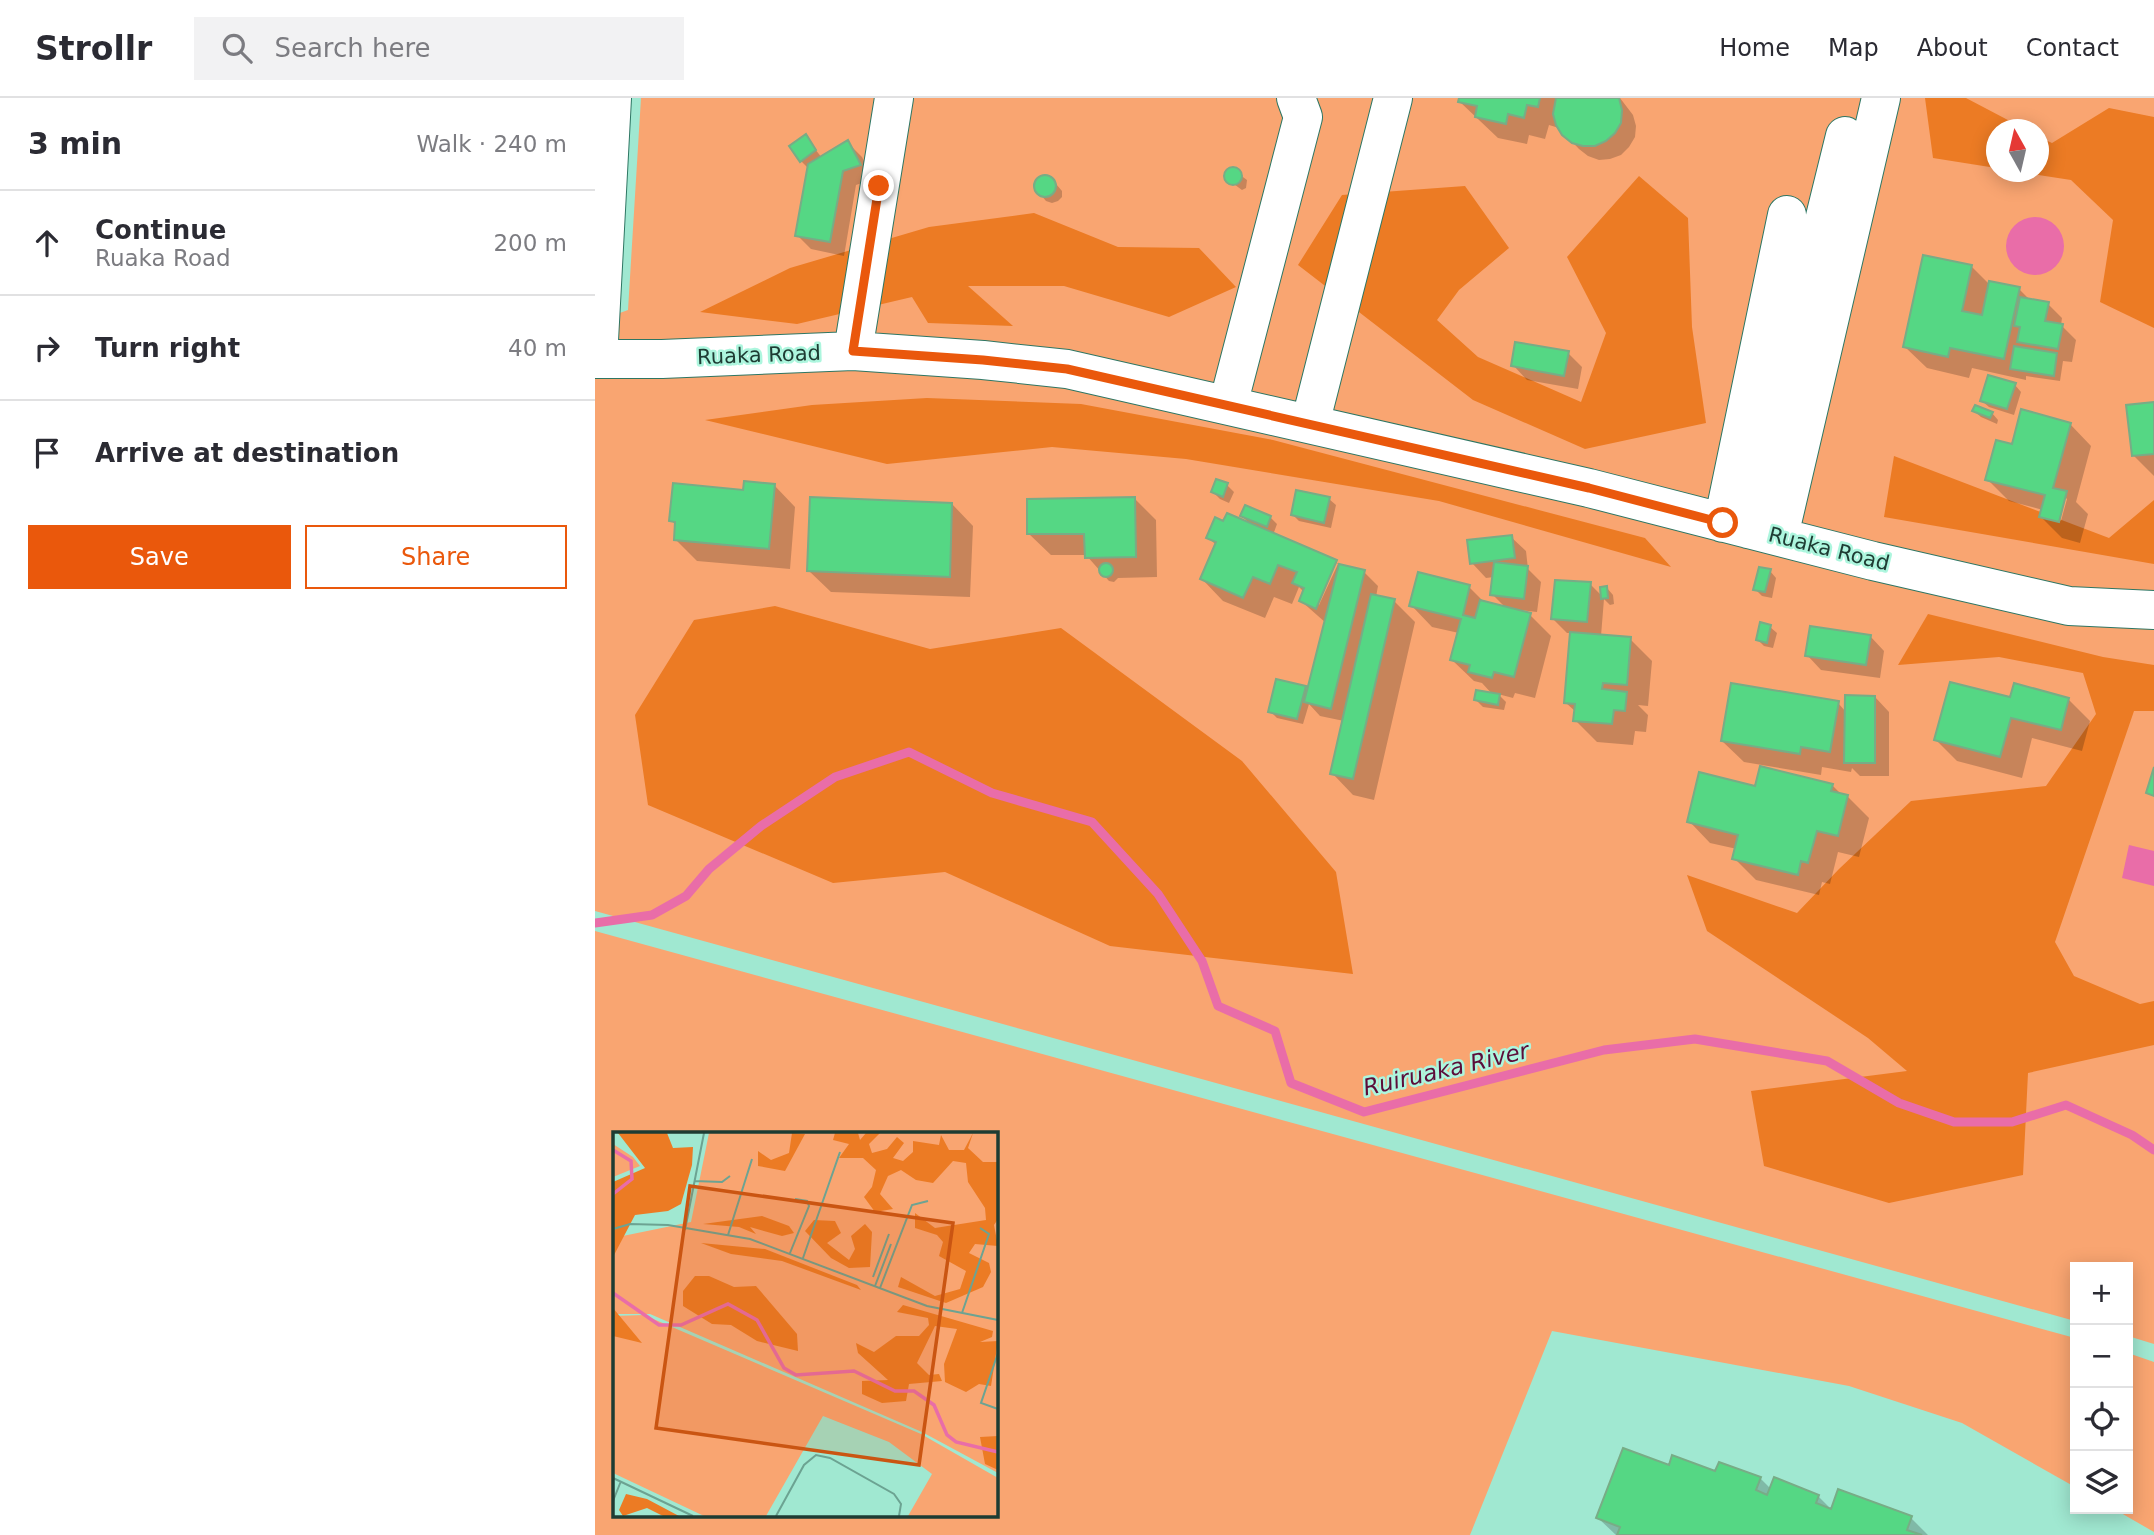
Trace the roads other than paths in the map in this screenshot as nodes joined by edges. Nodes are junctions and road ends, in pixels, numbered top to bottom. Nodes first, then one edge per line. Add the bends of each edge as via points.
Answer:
1 (612, 98) edge
2 (894, 98) edge
3 (1296, 98) edge
4 (1393, 98) edge
5 (1854, 98) edge
6 (1881, 98) edge
7 (1787, 215) dead end
8 (853, 351) junction
9 (596, 359) edge
10 (1229, 405) junction
11 (1310, 424) junction
12 (1750, 529) junction
13 (2154, 610) edge

1 - 9 street
2 - 8 street
3 - 10 street via 1303,117
4 - 11 street
5 - 12 street
6 - 12 street
7 - 12 street
8 - 9 street, Ruaka Road
8 - 10 street, Ruaka Road via 1067,369
10 - 11 street, Ruaka Road
11 - 12 street, Ruaka Road
12 - 13 street, Ruaka Road via 2069,606

